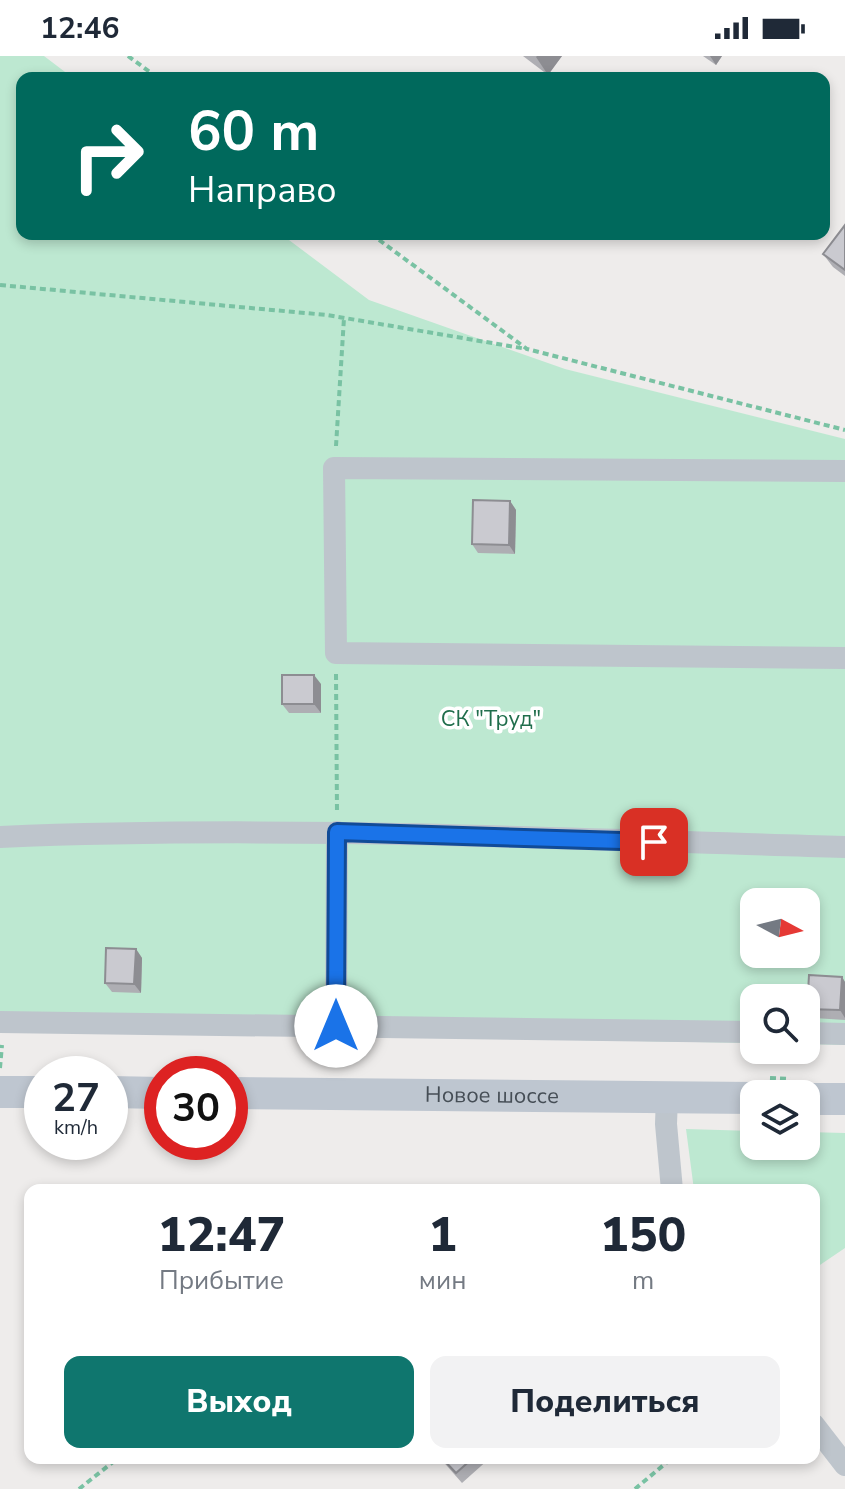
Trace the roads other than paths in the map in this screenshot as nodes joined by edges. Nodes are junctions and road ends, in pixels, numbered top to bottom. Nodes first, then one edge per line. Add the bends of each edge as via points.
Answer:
1 (845, 471) edge
2 (845, 658) edge
3 (337, 832) junction
4 (0, 837) edge
5 (845, 847) edge
6 (0, 1022) edge
7 (336, 1026) junction
8 (740, 1032) edge
9 (820, 1033) edge
10 (845, 1034) edge
11 (0, 1092) edge
12 (24, 1092) edge
13 (248, 1093) edge
14 (667, 1096) junction
15 (740, 1098) edge
16 (820, 1099) edge
17 (845, 1099) edge
18 (671, 1184) edge
19 (820, 1433) edge
20 (845, 1465) edge

1 - 2 street via 334,468 336,653
3 - 4 street
3 - 5 street
3 - 7 street
6 - 7 street
7 - 8 street
9 - 10 street
11 - 12 main road
13 - 14 main road, Новое шоссе
14 - 15 main road, Новое шоссе
14 - 18 street
16 - 17 main road
19 - 20 street

